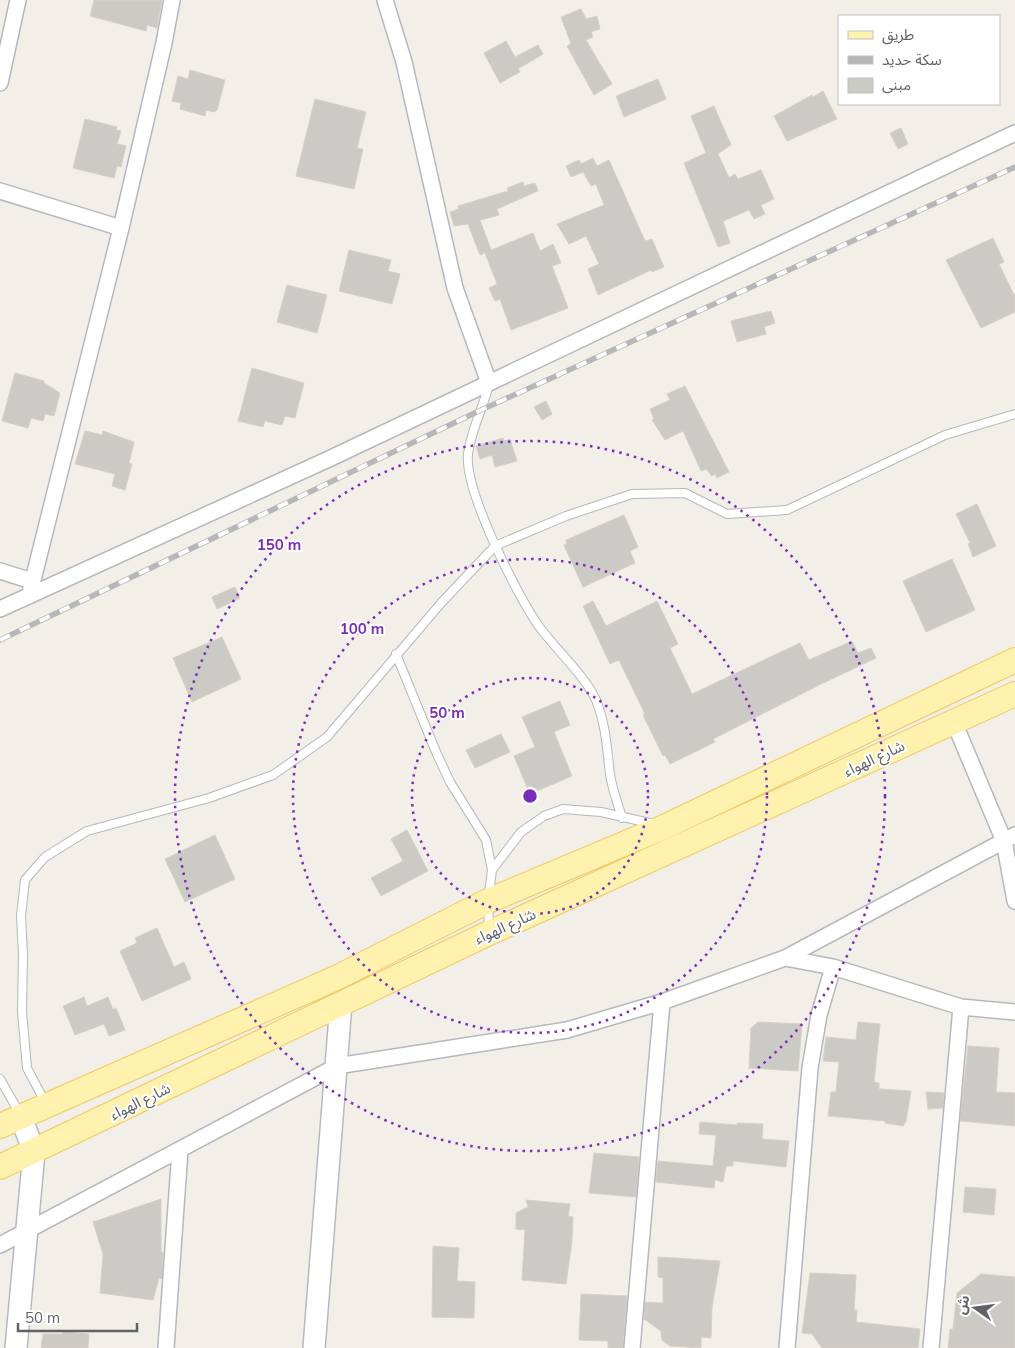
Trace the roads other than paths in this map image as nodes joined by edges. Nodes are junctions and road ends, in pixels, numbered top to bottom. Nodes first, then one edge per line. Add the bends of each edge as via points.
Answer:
1 (18, 0) edge
2 (172, 0) edge
3 (385, 0) edge
4 (0, 83) edge
5 (1015, 133) edge
6 (0, 191) edge
7 (121, 228) junction
8 (489, 383) junction
9 (1015, 414) edge
10 (495, 546) junction
11 (0, 571) edge
12 (31, 588) junction
13 (0, 609) edge
14 (396, 654) junction
15 (1015, 660) edge
16 (1015, 694) edge
17 (954, 722) junction
18 (622, 818) junction
19 (674, 836) junction
20 (1009, 838) edge
21 (492, 870) junction
22 (488, 901) junction
23 (1015, 901) edge
24 (490, 933) junction
25 (785, 958) junction
26 (833, 967) junction
27 (341, 1002) junction
28 (662, 1002) junction
29 (961, 1007) junction
30 (1015, 1012) edge
31 (337, 1066) junction
32 (0, 1079) edge
33 (46, 1104) junction
34 (21, 1116) junction
35 (0, 1126) edge
36 (180, 1150) junction
37 (34, 1152) junction
38 (0, 1167) edge
39 (27, 1231) junction
40 (0, 1245) edge
41 (16, 1348) edge
42 (166, 1348) edge
43 (314, 1348) edge
44 (632, 1348) edge
45 (787, 1348) edge
46 (931, 1348) edge

1 - 4 street
2 - 7 street
3 - 8 street via 404,62 455,288
5 - 8 street
6 - 7 street
7 - 12 street
8 - 10 lane via 468,454 468,468
8 - 12 street
9 - 10 lane via 945,435 787,510 728,514 686,493 632,494 566,516
10 - 14 lane
10 - 18 lane via 538,624 595,699 607,736 610,776
11 - 12 street
12 - 13 street
14 - 21 lane via 450,782 486,840
14 - 33 lane via 327,737 273,775 209,798 87,831 45,857 25,880 21,916 22,1012 27,1068
15 - 19 main road, شارع الهواء
16 - 17 main road, شارع الهواء
17 - 19 main road, شارع الهواء
17 - 20 street
18 - 19 lane
18 - 21 lane via 601,812 563,809 544,816 521,832
19 - 22 main road, شارع الهواء
19 - 24 main road, شارع الهواء
20 - 23 street
20 - 25 street
21 - 22 lane
22 - 24 lane
22 - 33 main road, شارع الهواء via 336,978
24 - 27 main road, شارع الهواء
25 - 26 street
25 - 28 street
26 - 29 street
26 - 45 street via 819,1015 810,1068
27 - 31 street
27 - 37 main road, شارع الهواء
28 - 31 street via 567,1030
28 - 44 street
29 - 30 street
29 - 46 street
31 - 36 street
31 - 43 street
32 - 34 lane
33 - 34 main road, شارع الهواء
34 - 35 main road, شارع الهواء
34 - 37 street
36 - 39 street
36 - 42 street
37 - 38 main road, شارع الهواء
37 - 39 street
39 - 40 street
39 - 41 street

